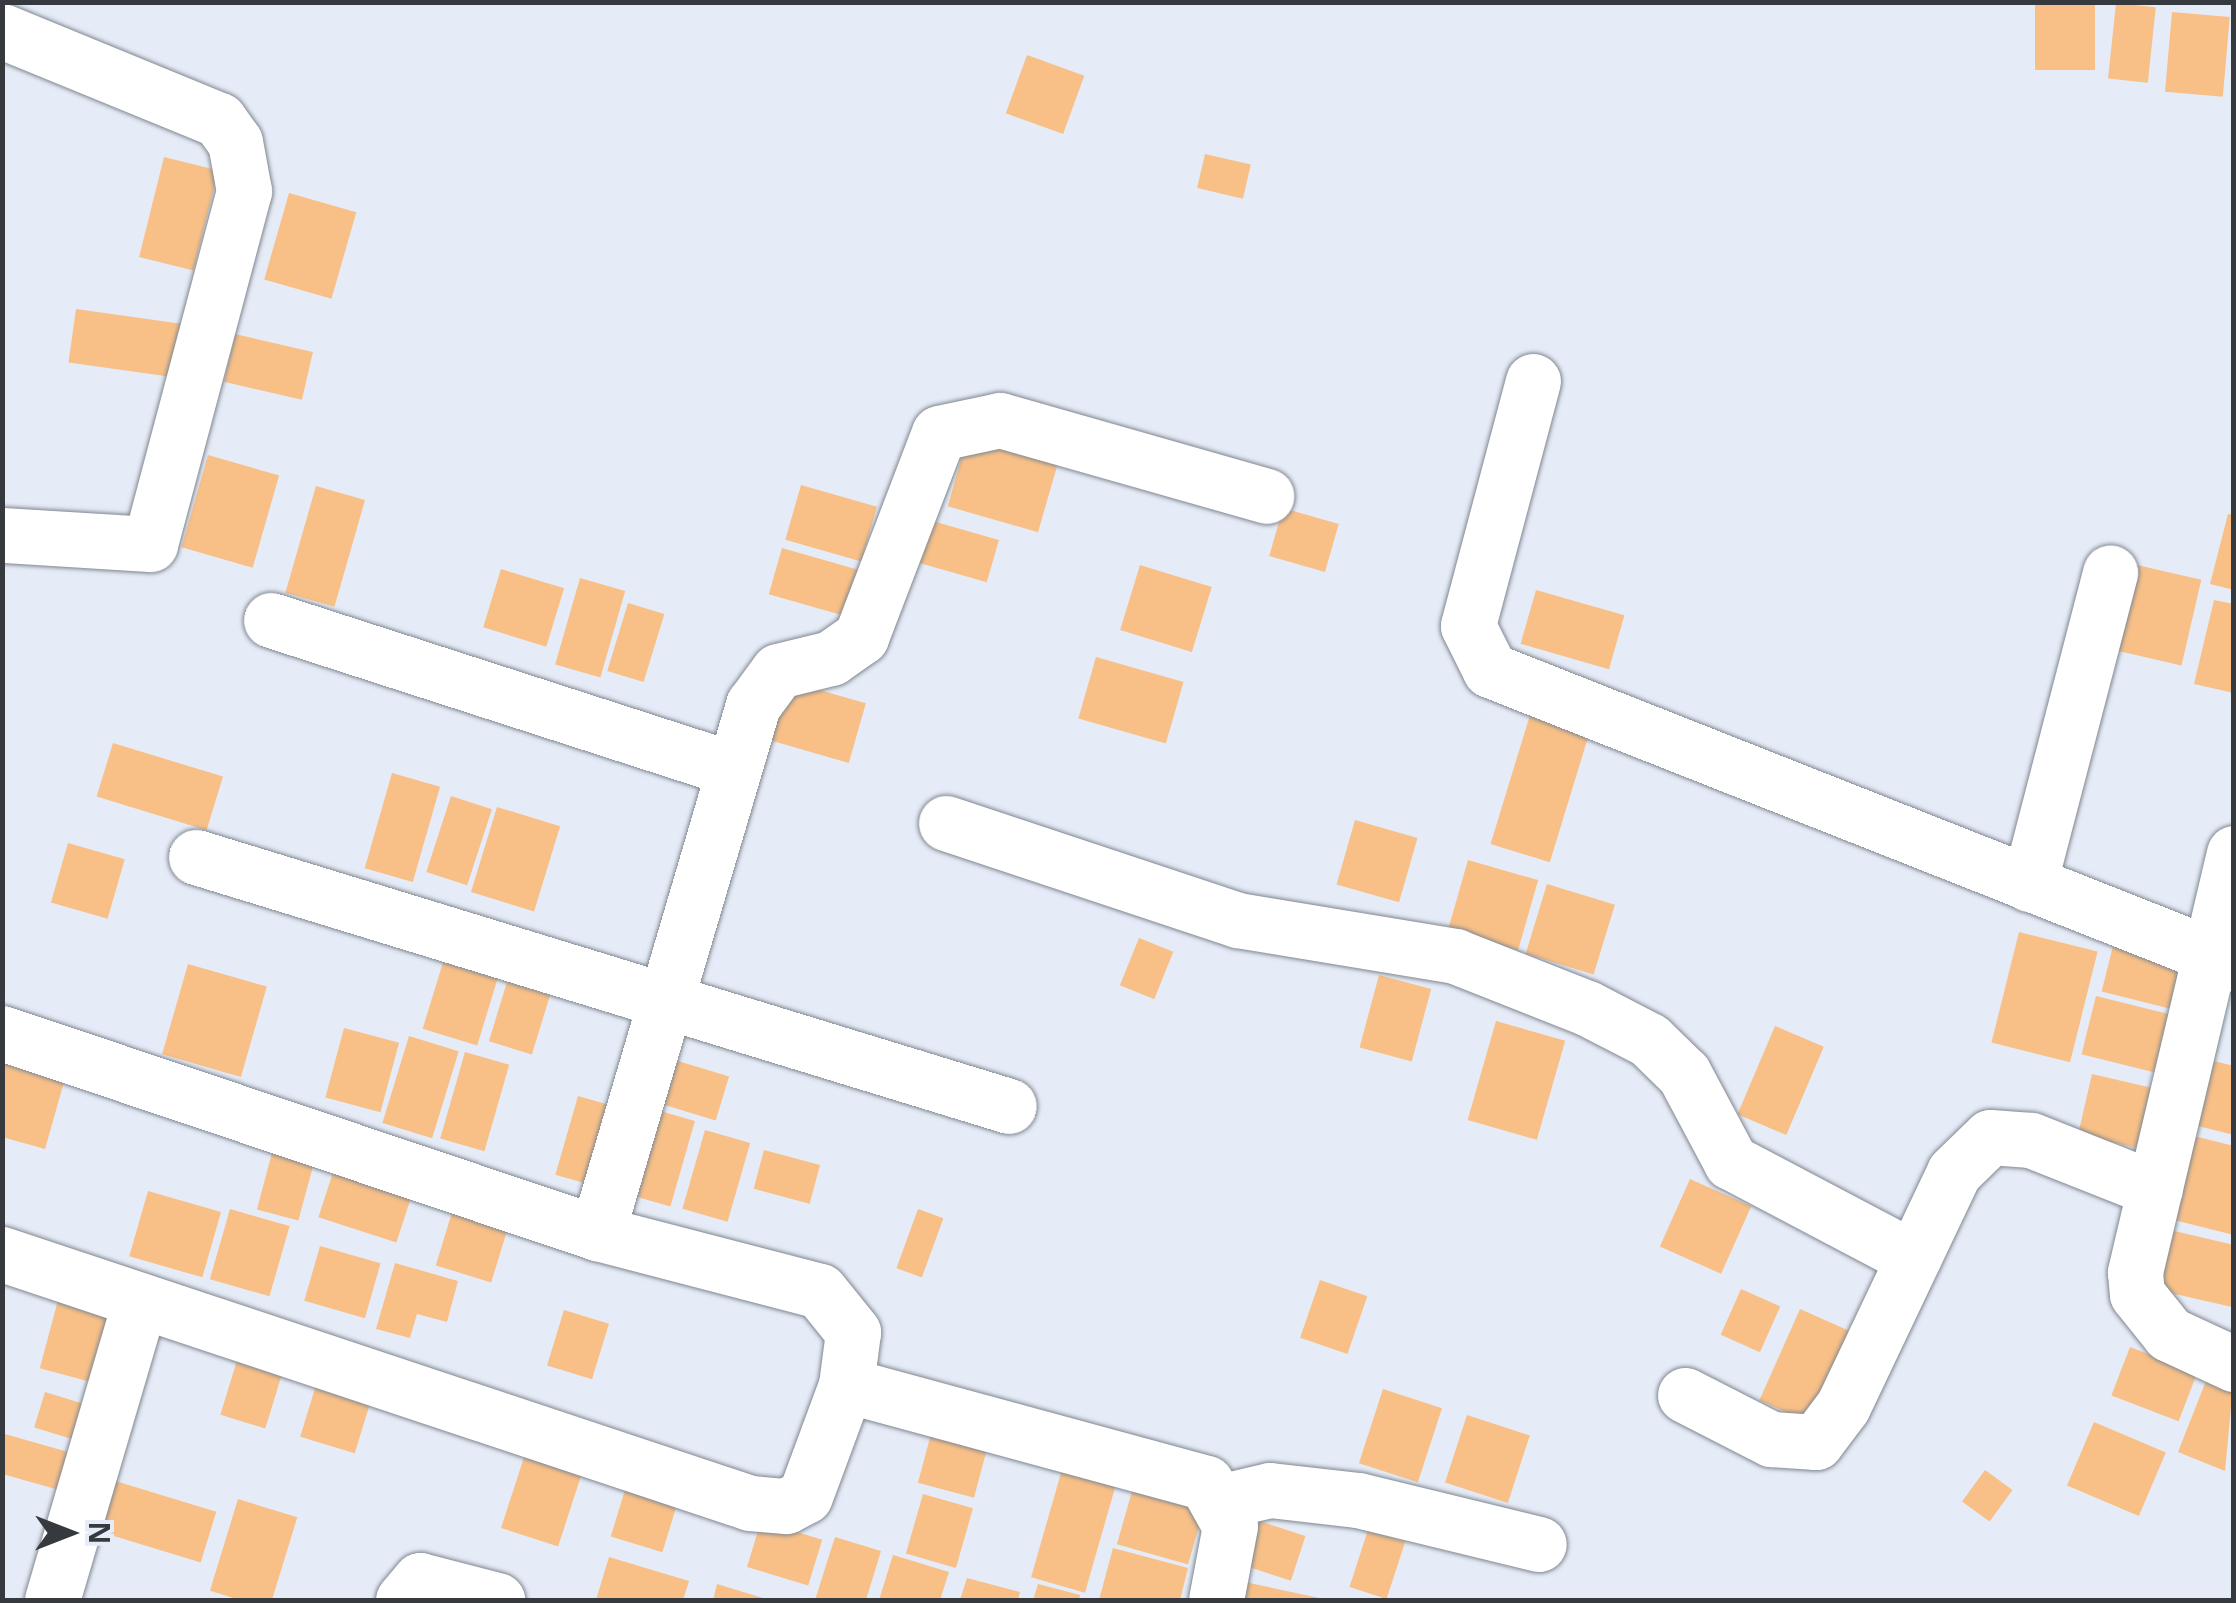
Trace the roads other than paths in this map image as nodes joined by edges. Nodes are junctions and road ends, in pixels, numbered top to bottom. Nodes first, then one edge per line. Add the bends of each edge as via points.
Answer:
1 (2, 31) edge
2 (1533, 381) dead end
3 (1266, 496) dead end
4 (2, 535) edge
5 (2110, 572) dead end
6 (271, 620) dead end
7 (731, 770) junction
8 (946, 824) dead end
9 (2234, 853) edge
10 (196, 857) dead end
11 (2030, 884) junction
12 (2222, 960) edge
13 (664, 1005) junction
14 (2, 1033) edge
15 (1009, 1106) dead end
16 (2155, 1189) junction
17 (597, 1233) junction
18 (2, 1254) edge
19 (1913, 1258) junction
20 (140, 1301) junction
21 (2234, 1364) edge
22 (846, 1384) junction
23 (1685, 1395) dead end
24 (1223, 1501) junction
25 (1539, 1544) dead end
26 (52, 1600) edge
27 (404, 1600) edge
28 (496, 1600) edge
29 (1216, 1600) edge

1 - 4 street via 219,120 235,142 244,190 150,544
2 - 11 street via 1468,626 1490,670
3 - 7 street via 1000,420 939,433 861,638 766,682
5 - 11 street
6 - 7 street
7 - 13 street
8 - 19 street via 1238,920 1455,956 1587,1008 1649,1040 1684,1074 1710,1138 1732,1162
9 - 12 street
10 - 13 street
11 - 12 street
12 - 16 street
13 - 15 street
13 - 17 street
14 - 17 street
16 - 19 street via 2031,1140 1990,1137 1954,1172
16 - 21 street via 2136,1294 2186,1348
17 - 22 street via 820,1291 853,1332
18 - 20 street
19 - 23 street via 1844,1406 1816,1442 1771,1439
20 - 22 street via 750,1503 786,1506 805,1496
20 - 26 street
22 - 24 street via 1206,1482
24 - 25 street via 1270,1490 1358,1500
24 - 29 street via 1230,1526
27 - 28 street via 420,1580

